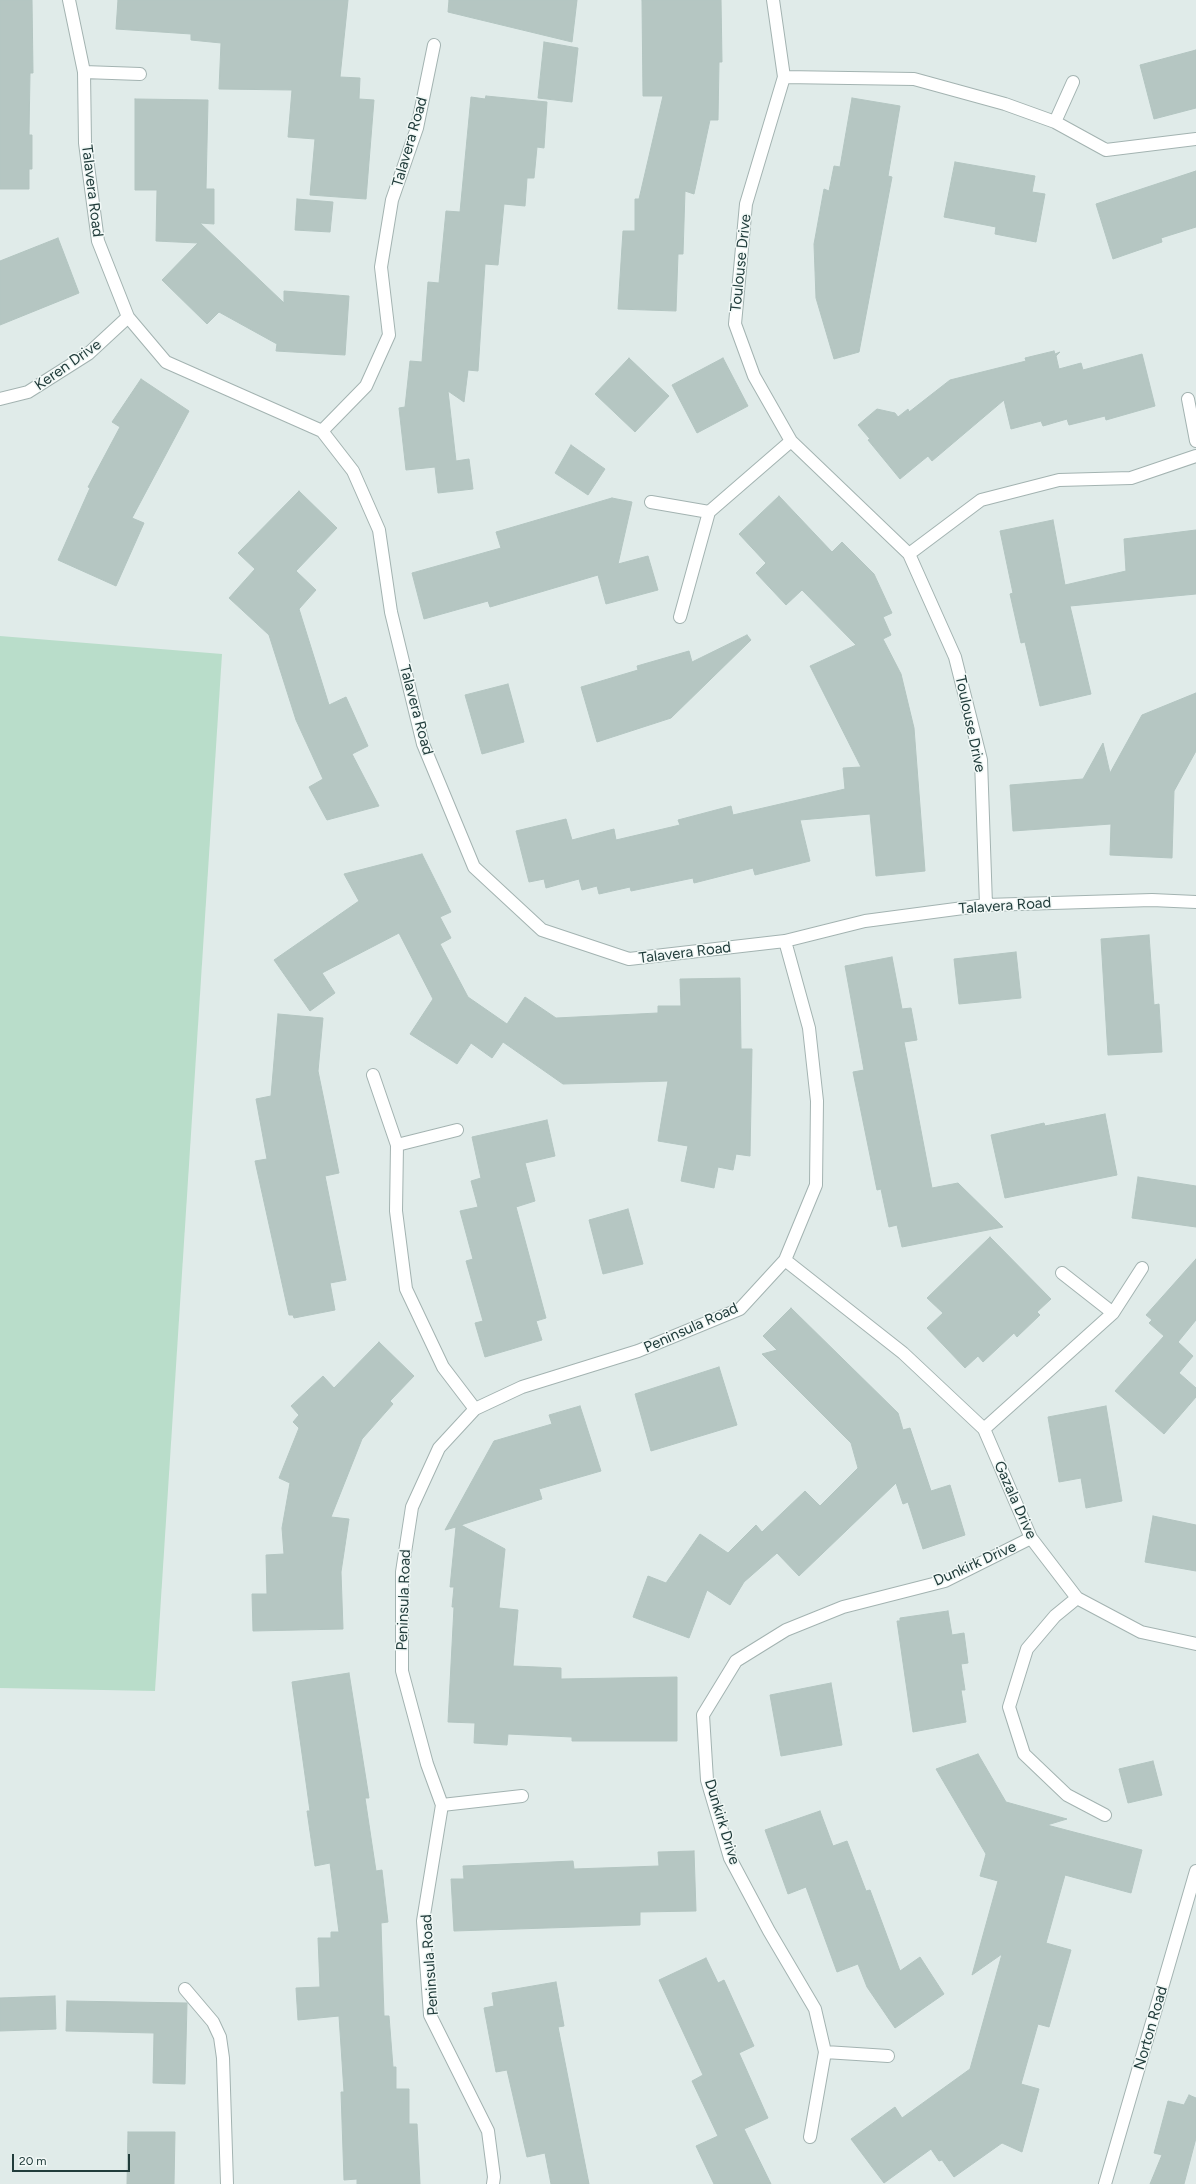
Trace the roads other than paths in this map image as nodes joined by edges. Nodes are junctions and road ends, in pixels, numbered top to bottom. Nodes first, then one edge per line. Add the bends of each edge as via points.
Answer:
1 (69, 0) edge
2 (773, 0) edge
3 (434, 45) dead end
4 (84, 72) junction
5 (140, 74) dead end
6 (784, 77) junction
7 (1073, 82) dead end
8 (1054, 122) junction
9 (1196, 139) edge
10 (128, 317) junction
11 (0, 399) edge
12 (1188, 399) dead end
13 (322, 431) junction
14 (792, 441) junction
15 (1196, 441) edge
16 (1196, 456) edge
17 (651, 502) dead end
18 (709, 512) junction
19 (909, 554) junction
20 (680, 617) dead end
21 (1196, 902) edge
22 (986, 905) junction
23 (785, 941) junction
24 (373, 1075) dead end
25 (457, 1130) dead end
26 (396, 1145) junction
27 (785, 1260) junction
28 (1142, 1268) dead end
29 (1062, 1273) dead end
30 (1112, 1313) junction
31 (475, 1409) junction
32 (984, 1429) junction
33 (1031, 1538) junction
34 (1078, 1598) junction
35 (1196, 1644) edge
36 (522, 1796) dead end
37 (442, 1805) junction
38 (1105, 1815) dead end
39 (1196, 1872) edge
40 (185, 1989) dead end
41 (825, 2052) junction
42 (888, 2056) dead end
43 (810, 2138) dead end
44 (227, 2184) edge
45 (493, 2184) edge
46 (1105, 2184) edge

1 - 4 street, Talavera Road
2 - 6 street, Toulouse Drive
3 - 13 street, Talavera Road via 417,128 392,200 381,267 389,335 366,386
4 - 5 street
4 - 10 street, Talavera Road via 85,143 98,241
6 - 8 street via 914,79 1005,104
6 - 14 street, Toulouse Drive via 746,204 735,324 754,376
7 - 8 street
8 - 9 street via 1106,150
10 - 11 street, Keren Drive via 88,354 62,371 28,392
10 - 13 street, Talavera Road via 166,362
12 - 15 street
13 - 23 street, Talavera Road via 353,471 379,530 391,612 423,744 474,866 542,930 629,959
14 - 18 street
14 - 19 street, Toulouse Drive
16 - 19 street via 1131,478 1059,480 981,500
17 - 18 street
18 - 20 street
19 - 22 street, Toulouse Drive via 956,657 981,760
21 - 22 street, Talavera Road via 1152,900
22 - 23 street, Talavera Road via 865,921
23 - 27 street, Peninsula Road via 809,1028 817,1102 816,1185
24 - 26 street
25 - 26 street
26 - 31 street via 396,1211 406,1289 443,1367
27 - 31 street, Peninsula Road via 740,1309 638,1351 522,1387
27 - 32 street, Gazala Drive via 903,1353
28 - 30 street
29 - 30 street
30 - 32 street
31 - 37 street, Peninsula Road via 439,1448 412,1507 402,1572 402,1671
32 - 33 street, Gazala Drive
33 - 34 street, Gazala Drive
33 - 41 street, Dunkirk Drive via 945,1581 843,1607 786,1630 736,1661 703,1715 708,1780 730,1858 815,2009
34 - 35 street, Gazala Drive via 1141,1632
34 - 38 street via 1055,1616 1027,1650 1010,1707 1024,1754 1067,1795
36 - 37 street
37 - 45 street, Peninsula Road via 423,1921 430,2015 488,2131
39 - 46 street, Norton Road
40 - 44 street via 213,2022 220,2037
41 - 42 street
41 - 43 street, Dunkirk Drive

